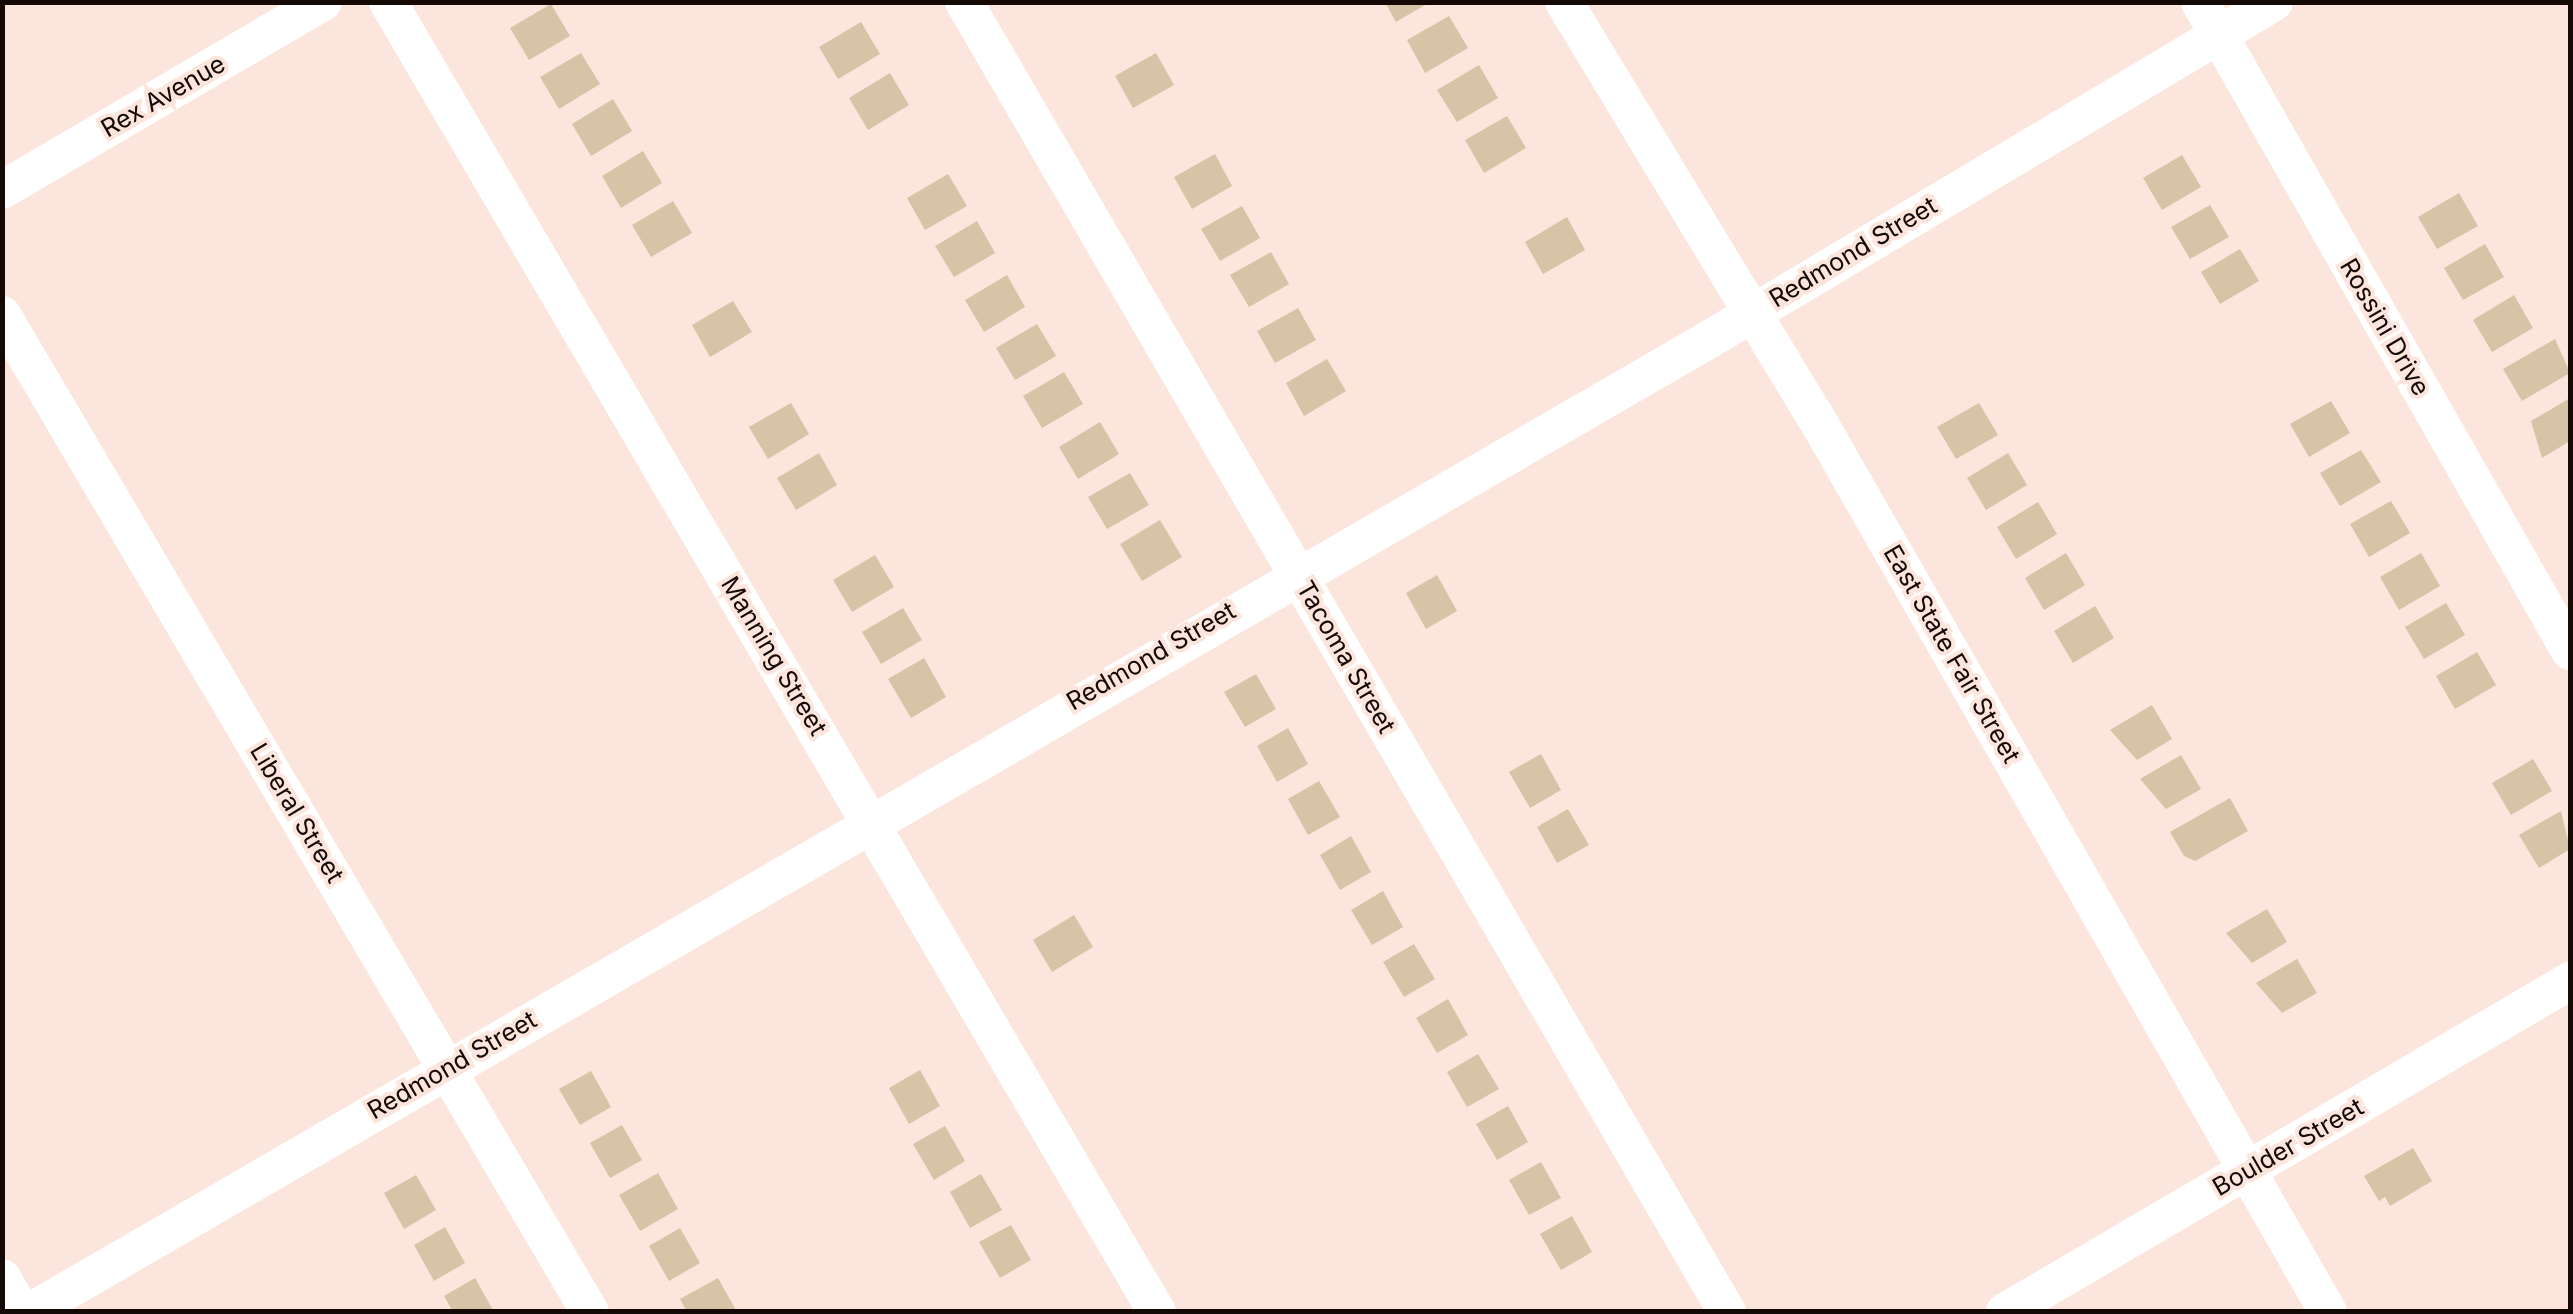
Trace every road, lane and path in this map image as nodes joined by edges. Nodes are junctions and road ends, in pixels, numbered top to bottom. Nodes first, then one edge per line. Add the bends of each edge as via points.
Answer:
1 (323, 2) edge
2 (388, 2) edge
3 (964, 2) edge
4 (1564, 2) edge
5 (2200, 2) edge
6 (2274, 2) edge
7 (2219, 36) junction
8 (2, 190) edge
9 (2, 314) edge
10 (1750, 314) junction
11 (1296, 572) junction
12 (2570, 651) edge
13 (871, 820) junction
14 (2570, 982) edge
15 (448, 1067) junction
16 (2248, 1170) junction
17 (2, 1278) edge
18 (26, 1312) edge
19 (590, 1312) edge
20 (1157, 1312) edge
21 (1727, 1312) edge
22 (2005, 1312) edge
23 (2328, 1312) edge

1 - 8 street, Rex Avenue
2 - 13 street, Manning Street
3 - 11 street, Tacoma Street
4 - 10 street, East State Fair Street
5 - 7 street, Rossini Drive
6 - 7 street, Redmond Street
7 - 10 street, Redmond Street
7 - 12 street, Rossini Drive
9 - 15 street, Liberal Street
10 - 11 street, Redmond Street
10 - 16 street, East State Fair Street
11 - 13 street, Redmond Street
11 - 21 street, Tacoma Street
13 - 15 street, Redmond Street
13 - 20 street, Manning Street
14 - 16 street, Boulder Street
15 - 18 street, Redmond Street
15 - 19 street, Liberal Street
16 - 22 street, Boulder Street
16 - 23 street, East State Fair Street
17 - 18 street

